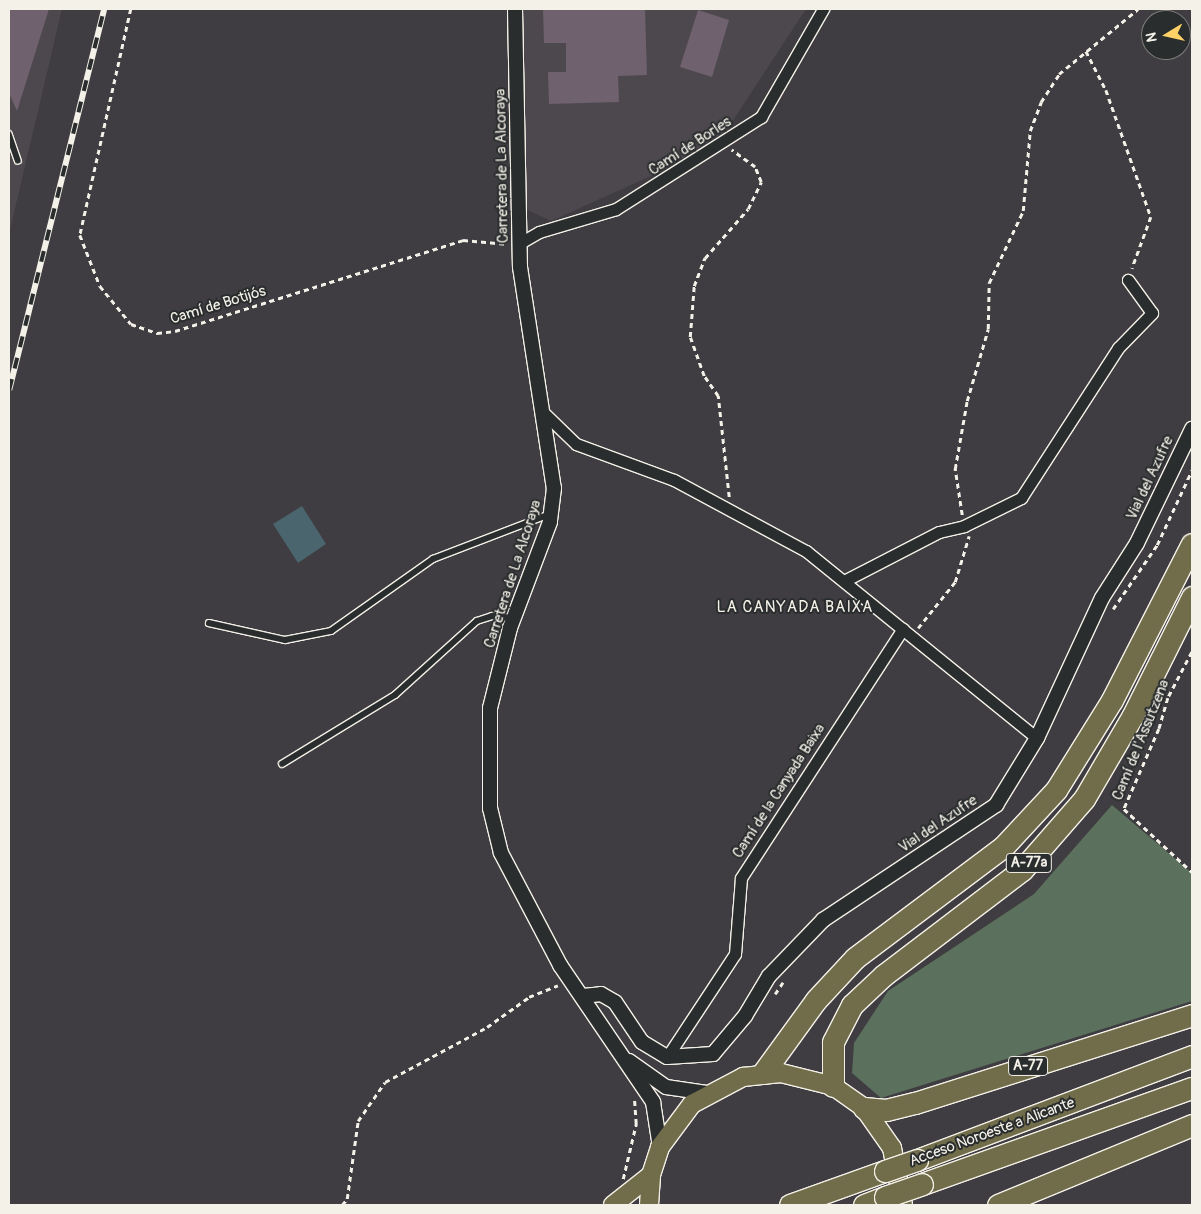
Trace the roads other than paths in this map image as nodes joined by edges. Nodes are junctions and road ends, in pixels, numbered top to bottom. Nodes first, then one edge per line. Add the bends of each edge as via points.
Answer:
1 (515, 9) edge
2 (822, 9) edge
3 (9, 134) edge
4 (18, 160) dead end
5 (514, 244) junction
6 (1128, 280) road end
7 (545, 414) junction
8 (1192, 429) edge
9 (552, 513) junction
10 (1192, 544) edge
11 (844, 581) junction
12 (1192, 597) edge
13 (513, 618) junction
14 (209, 623) dead end
15 (907, 633) junction
16 (1037, 738) junction
17 (282, 764) dead end
18 (582, 996) junction
19 (1192, 1014) edge
20 (620, 1055) junction
21 (1192, 1056) edge
22 (667, 1057) junction
23 (763, 1074) junction
24 (833, 1086) junction
25 (1192, 1088) edge
26 (706, 1093) junction
27 (864, 1108) junction
28 (1192, 1125) edge
29 (660, 1147) junction
30 (651, 1176) junction
31 (894, 1201) edge
32 (613, 1205) edge
33 (649, 1205) edge
34 (790, 1205) edge
35 (864, 1205) edge
36 (998, 1205) edge

1 - 5 street, Carretera de La Alcoraya
2 - 5 street, Camí de Borles via 761,117 616,209 539,232
3 - 4 lane
5 - 7 street, Carretera de La Alcoraya
6 - 11 street via 1152,313 1118,348 1021,498 964,526 939,532
7 - 9 street, Carretera de La Alcoraya via 553,462
7 - 11 street via 576,444 674,480 729,508 806,551
8 - 16 street, Vial del Azufre via 1137,543 1102,598
9 - 13 street, Carretera de La Alcoraya
9 - 14 lane via 433,559 330,631 285,640
10 - 23 highway, A-77a via 1112,700 1056,790 1003,848 855,958 816,1000
11 - 15 street
12 - 24 highway, A-77a via 1133,715 1084,799 1022,870 884,975 852,1005 833,1042
13 - 17 lane via 492,616 477,621 395,695
13 - 18 street, Carretera de La Alcoraya via 490,708 490,808 501,853
15 - 16 street
15 - 22 street, Camí de la Canyada Baixa via 741,878 736,954
16 - 22 street, Vial del Azufre via 996,805 823,920 769,976 722,1046 713,1054
18 - 20 street, Carretera de La Alcoraya
18 - 22 street via 601,994 615,1002 642,1042
19 - 27 highway, A-77 via 914,1103 886,1110
20 - 26 street via 666,1087
20 - 29 street, Carretera de La Alcoraya via 653,1102
21 - 34 highway, Acceso Noroeste a Alicante, bridge
23 - 24 main road via 799,1075
23 - 26 main road
24 - 27 main road
25 - 31 highway, Acceso Noroeste a Alicante, bridge via 922,1184
26 - 29 main road via 680,1117
27 - 31 main road via 892,1148 902,1179
28 - 36 highway
29 - 30 main road
30 - 32 main road
30 - 33 main road
31 - 35 highway, Acceso Noroeste a Alicante

